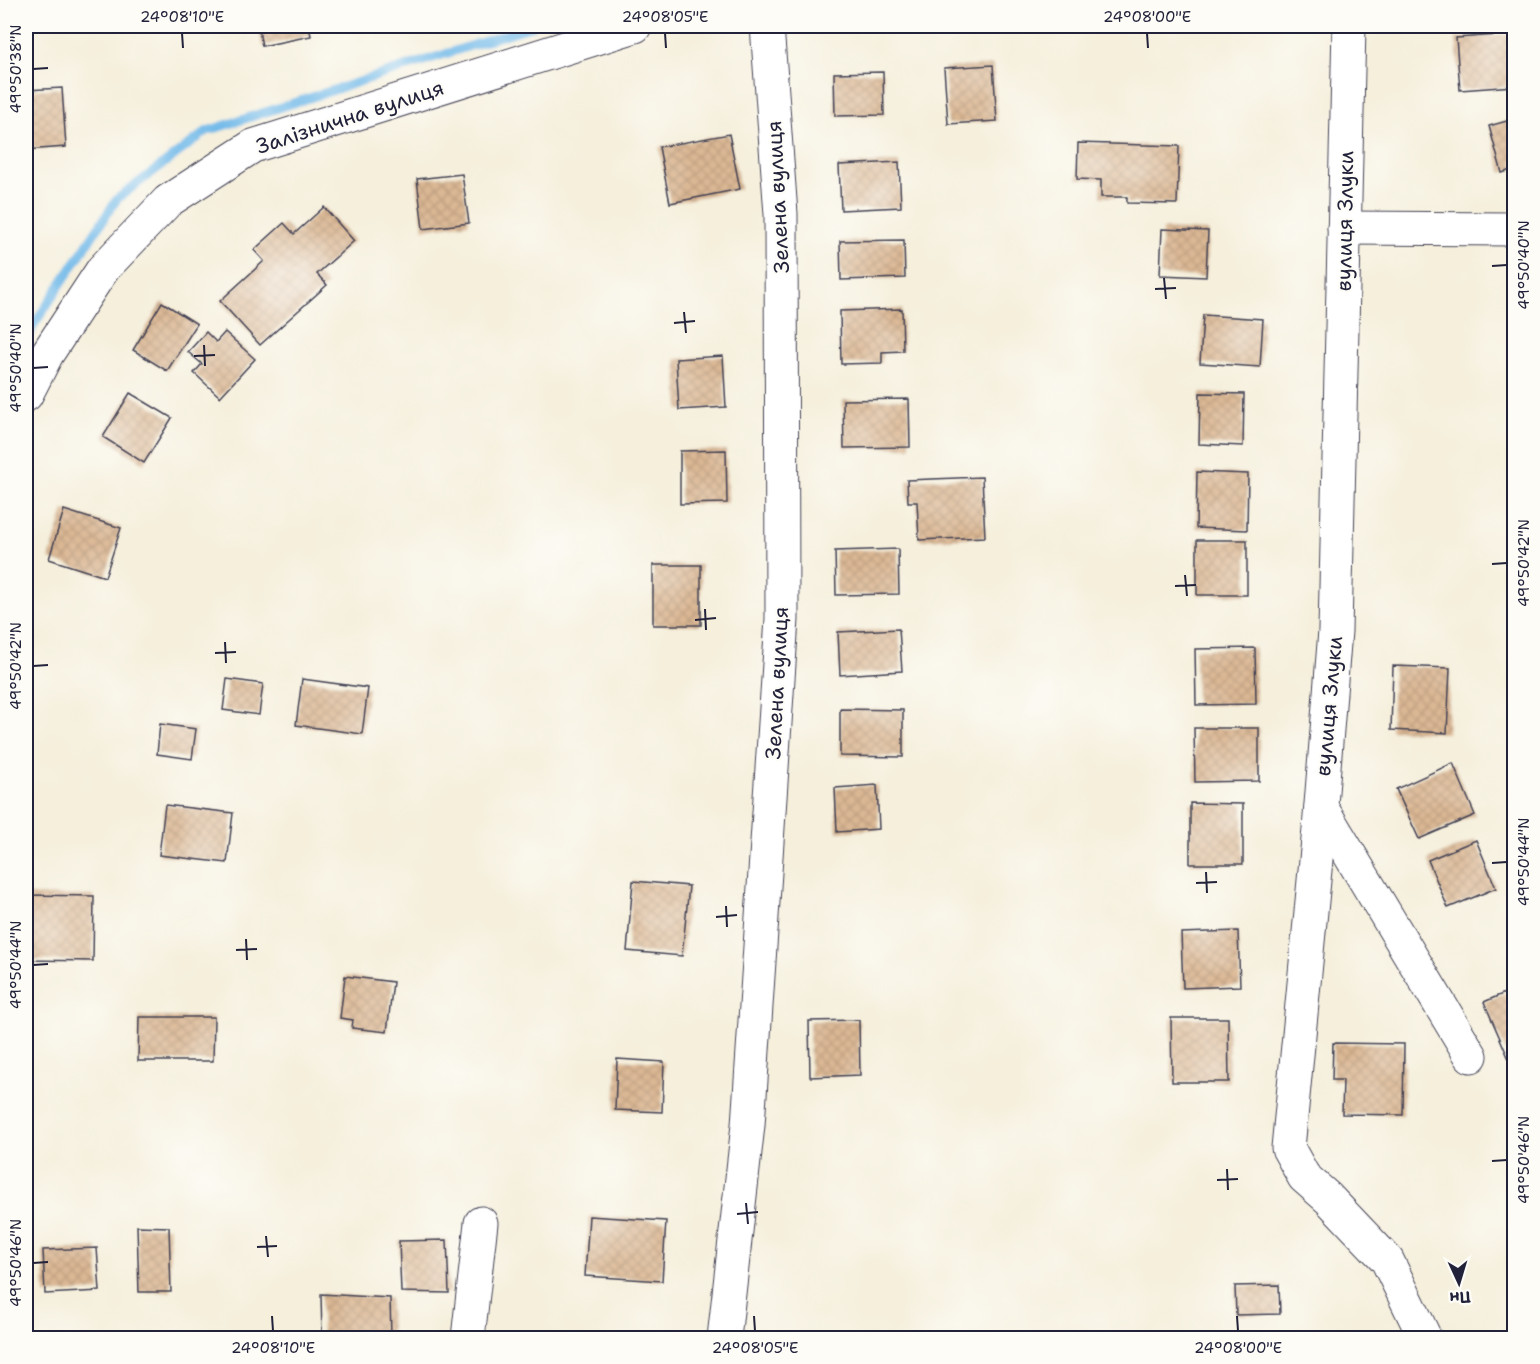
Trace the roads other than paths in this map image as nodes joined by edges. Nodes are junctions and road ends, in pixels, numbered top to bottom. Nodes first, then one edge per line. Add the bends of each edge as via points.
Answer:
1 (635, 26) edge
2 (767, 26) edge
3 (1349, 26) edge
4 (1344, 228) junction
5 (1515, 229) edge
6 (26, 395) edge
7 (1321, 807) junction
8 (1471, 1056) dead end
9 (482, 1222) dead end
10 (468, 1338) edge
11 (724, 1338) edge
12 (1425, 1338) edge

1 - 6 street, Залізнична вулиця via 253,146 168,201 103,269 46,354
2 - 11 street, Зелена вулиця via 781,214 782,619 748,1125
3 - 4 street, вулиця Злуки
4 - 5 street
4 - 7 street, вулиця Злуки via 1335,631
7 - 8 street
7 - 12 street, вулиця Злуки via 1288,1148 1304,1177 1387,1260
9 - 10 street

